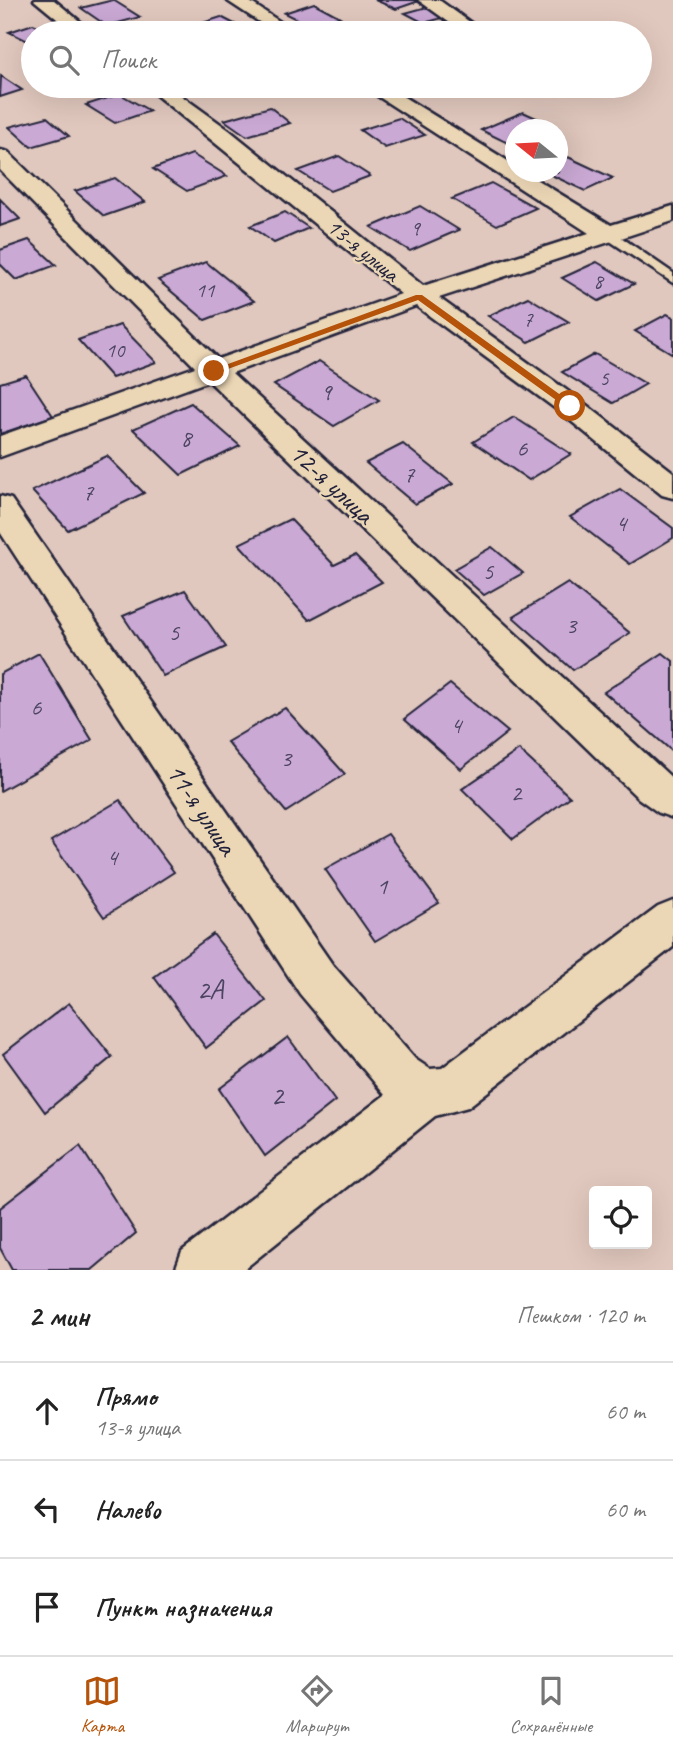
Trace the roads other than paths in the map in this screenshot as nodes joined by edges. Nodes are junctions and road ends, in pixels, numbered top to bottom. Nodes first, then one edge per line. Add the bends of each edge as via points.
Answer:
1 (43, 0) edge
2 (235, 0) edge
3 (427, 0) edge
4 (70, 21) edge
5 (269, 21) edge
6 (458, 21) edge
7 (171, 98) edge
8 (391, 98) edge
9 (0, 157) edge
10 (673, 213) edge
11 (608, 234) junction
12 (673, 279) edge
13 (419, 296) junction
14 (214, 371) junction
15 (0, 447) edge
16 (673, 488) edge
17 (0, 507) edge
18 (673, 801) edge
19 (673, 921) edge
20 (425, 1094) junction
21 (201, 1270) edge

1 - 4 street
2 - 5 street
3 - 6 street
7 - 13 street, 13-я улица
8 - 11 street
9 - 14 street, 12-я улица
10 - 11 street
11 - 12 lane
11 - 13 street
13 - 14 street
13 - 16 street, 13-я улица
14 - 15 street
14 - 18 street, 12-я улица
17 - 20 street, 11-я улица via 316,979 398,1076
19 - 20 street via 451,1090
20 - 21 street

